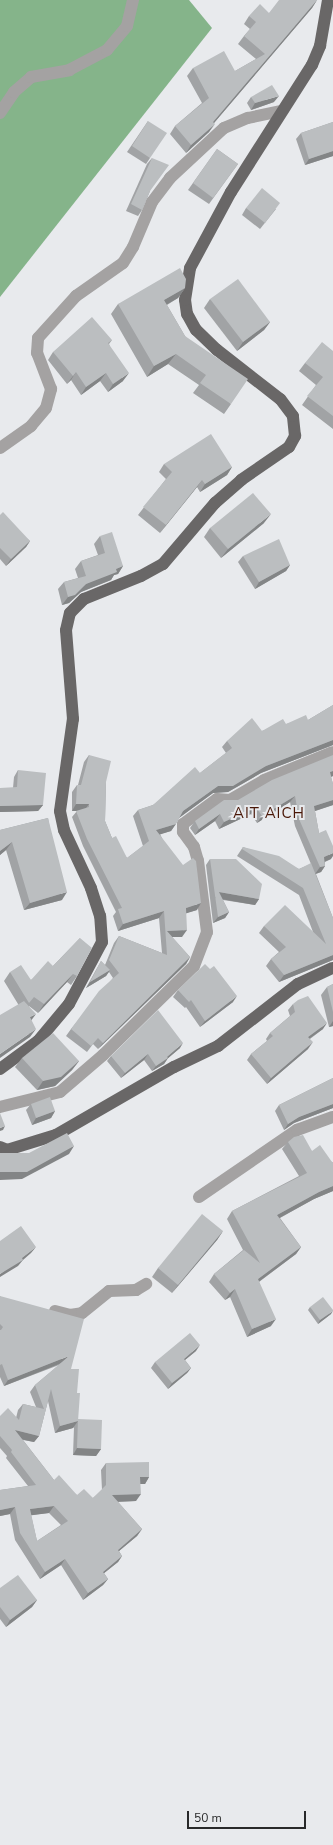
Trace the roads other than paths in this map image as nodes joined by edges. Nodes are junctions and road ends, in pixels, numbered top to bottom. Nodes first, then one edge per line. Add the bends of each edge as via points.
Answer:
1 (133, 0) edge
2 (328, 0) edge
3 (280, 110) junction
4 (0, 113) edge
5 (0, 448) edge
6 (333, 752) edge
7 (333, 968) edge
8 (0, 1069) edge
9 (0, 1107) edge
10 (333, 1117) edge
11 (0, 1148) edge
12 (199, 1197) dead end
13 (146, 1284) dead end
14 (41, 1307) edge

1 - 4 street via 127,26 107,50 69,70 31,77 14,92
2 - 3 main road via 320,46 312,65
3 - 5 street via 248,118 224,128 170,178 152,202 133,247 123,263 76,296 38,338 37,353 51,389 46,408 31,426
3 - 8 main road via 190,268 185,300 187,314 196,330 217,350 280,399 293,416 295,436 289,447 240,480 215,503 163,564 147,574 84,599 70,613 66,630 73,719 60,811 64,830 91,888 100,916 102,942 69,1004 38,1041
6 - 9 street via 264,780 230,800 217,799 183,824 183,832 194,847 198,861 207,932 194,966 103,1055 60,1092
7 - 11 main road via 298,984 218,1046 174,1067 56,1135 7,1150
10 - 12 street via 297,1130
13 - 14 street via 136,1290 109,1291 82,1313 70,1315

